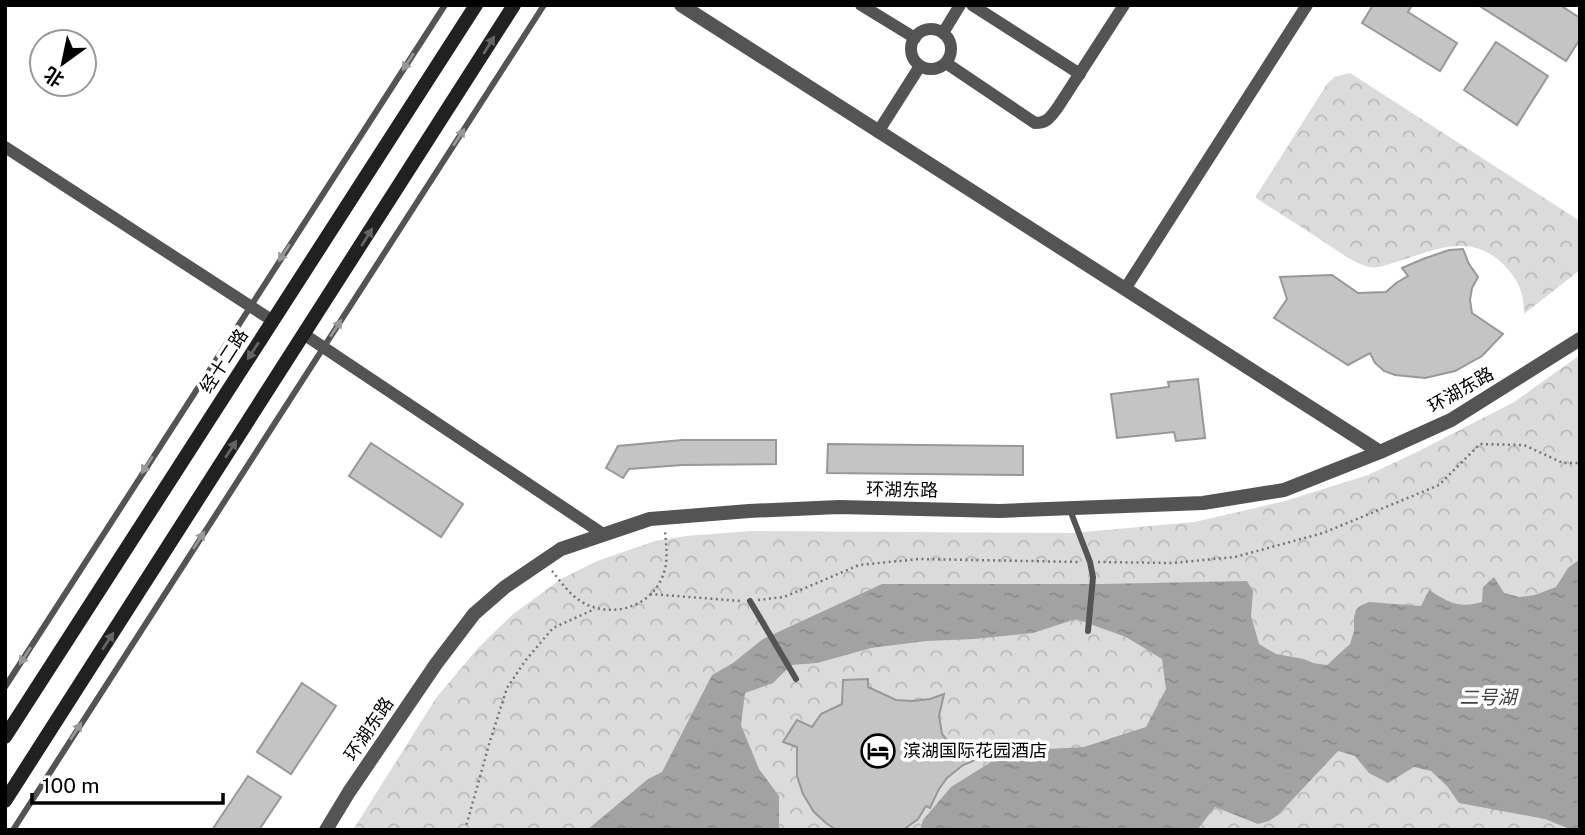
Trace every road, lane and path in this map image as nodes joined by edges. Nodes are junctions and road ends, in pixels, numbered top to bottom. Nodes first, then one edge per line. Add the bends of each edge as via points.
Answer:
1 (445, 5) edge
2 (476, 5) edge
3 (514, 5) edge
4 (544, 5) edge
5 (681, 5) edge
6 (861, 5) edge
7 (960, 5) edge
8 (972, 5) edge
9 (1124, 5) edge
10 (1307, 5) edge
11 (943, 33) junction
12 (915, 38) junction
13 (946, 63) junction
14 (920, 66) junction
15 (1080, 74) junction
16 (878, 132) junction
17 (5, 147) edge
18 (1125, 289) junction
19 (250, 306) junction
20 (273, 321) junction
21 (305, 335) junction
22 (1580, 339) edge
23 (323, 348) junction
24 (1380, 452) junction
25 (1580, 463) edge
26 (1069, 509) junction
27 (663, 518) junction
28 (603, 534) junction
29 (543, 561) junction
30 (1090, 562) junction
31 (650, 594) junction
32 (750, 601) junction
33 (594, 608) junction
34 (1088, 631) dead end
35 (796, 679) dead end
36 (5, 687) edge
37 (5, 737) edge
38 (5, 801) edge
39 (13, 830) edge
40 (326, 830) edge
41 (465, 830) edge

1 -> 19 lane
2 - 20 main road, 经十二路
21 -> 3 main road
23 -> 4 lane
5 - 16 street
6 - 12 street
7 - 11 street
8 - 15 street
9 - 15 street
10 - 18 street
11 - 12 street via 925,31
11 - 13 street via 951,49
12 - 14 street via 913,56
13 - 14 street via 932,69
13 - 15 street via 1035,123 1047,121
14 - 16 street
16 - 18 street
17 - 19 street
18 - 24 street
19 - 20 street
19 -> 36 lane
20 -> 37 main road, 经十二路
21 - 23 street
38 -> 21 main road
22 - 24 street, 环湖东路 via 1451,420
23 - 28 street
39 -> 23 lane
24 - 26 street, 环湖东路 via 1284,490 1203,503
25 - 30 path via 1563,463 1524,446 1480,444 1439,485 1323,533 1235,556 1172,564
26 - 27 street, 环湖东路 via 1000,512 839,507
26 - 30 lane
27 - 28 street, 环湖东路
27 - 31 path via 667,555 664,572
28 - 29 street, 环湖东路 via 561,549
29 - 33 path via 579,601
29 - 40 street, 环湖东路 via 474,614
30 - 32 path via 919,559 859,565 783,597
30 - 34 lane
31 - 32 path
31 - 33 path via 629,608
32 - 35 lane
33 - 41 path via 553,628 507,688

